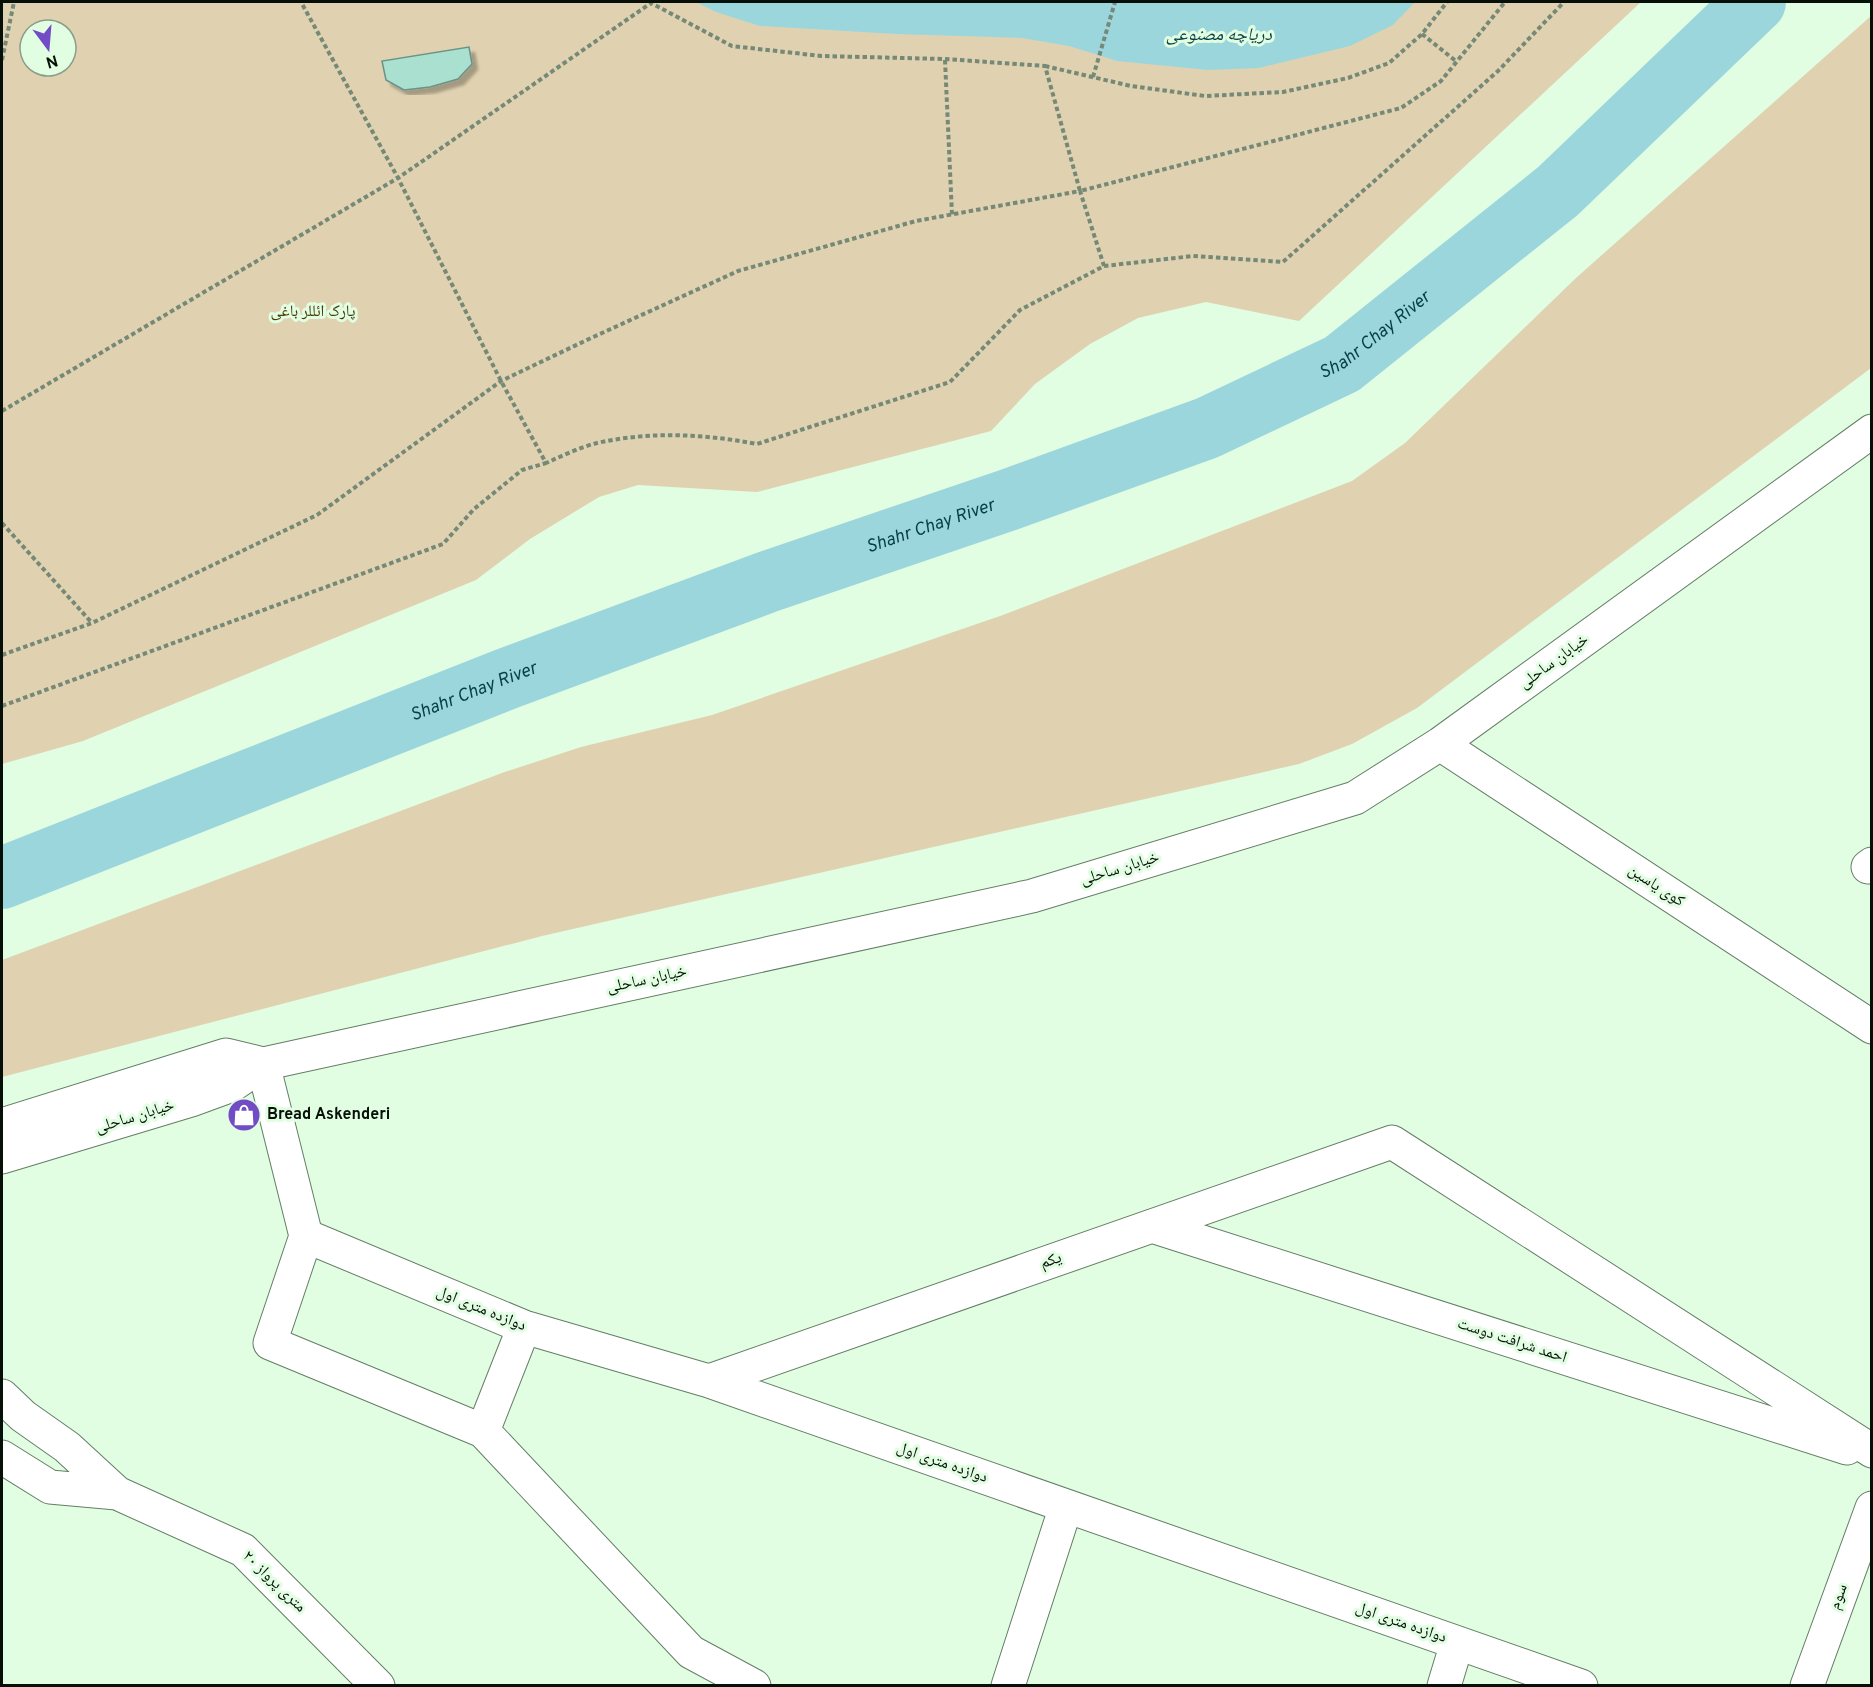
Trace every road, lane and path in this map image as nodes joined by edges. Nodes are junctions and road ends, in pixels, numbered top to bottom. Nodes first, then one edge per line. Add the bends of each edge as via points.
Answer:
1 (14, 2) edge
2 (301, 2) edge
3 (651, 2) edge
4 (1115, 2) edge
5 (1447, 2) edge
6 (1505, 2) edge
7 (1564, 2) edge
8 (1422, 33) junction
9 (945, 59) junction
10 (2, 60) edge
11 (1457, 62) junction
12 (1044, 66) junction
13 (1093, 77) junction
14 (398, 178) junction
15 (1080, 191) junction
16 (951, 215) junction
17 (1104, 266) junction
18 (501, 381) junction
19 (2, 411) edge
20 (1868, 441) edge
21 (546, 463) junction
22 (2, 523) edge
23 (92, 623) junction
24 (2, 655) edge
25 (2, 706) edge
26 (1440, 744) junction
27 (1872, 1027) edge
28 (263, 1064) junction
29 (2, 1125) edge
30 (2, 1157) edge
31 (1152, 1226) junction
32 (306, 1236) junction
33 (524, 1328) junction
34 (709, 1381) junction
35 (2, 1396) edge
36 (483, 1431) junction
37 (1872, 1450) edge
38 (1872, 1456) edge
39 (2, 1457) edge
40 (117, 1493) junction
41 (1066, 1506) junction
42 (1872, 1508) edge
43 (1457, 1642) junction
44 (378, 1686) edge
45 (754, 1686) edge
46 (1008, 1686) edge
47 (1444, 1686) edge
48 (1581, 1686) edge
49 (1807, 1686) edge

1 - 10 path
2 - 14 path
3 - 9 path via 732,46 821,56
3 - 14 path
4 - 13 path
5 - 8 path
6 - 11 path
7 - 17 path via 1498,71 1283,262 1193,256
8 - 11 path
8 - 13 path via 1389,63 1348,78 1283,92 1205,96
9 - 12 path
9 - 16 path
11 - 15 path via 1441,81 1401,108
12 - 13 path
12 - 15 path
14 - 18 path
14 - 19 path
15 - 16 path
15 - 17 path
16 - 18 path via 916,221 738,271
17 - 21 path via 1020,310 950,382 757,444 664,434 596,443
18 - 21 path
18 - 23 path via 317,515
20 - 26 street, خیابان ساحلی
21 - 25 path via 522,470 474,509 443,544
22 - 23 path
23 - 24 path
26 - 27 street, کوی یاسین
26 - 28 street, خیابان ساحلی via 1355,798 1032,896
28 - 29 street, خیابان ساحلی via 226,1055
28 - 30 street, خیابان ساحلی via 232,1085 191,1100
28 - 32 street
31 - 34 street, یکم
31 - 37 street, یکم via 1392,1142
31 - 38 street, احمد شرافت دوست
32 - 33 street, دوازده متری اول
32 - 36 street via 270,1343
33 - 34 street, دوازده متری اول
33 - 36 street
34 - 41 street, دوازده متری اول
35 - 40 street, ۲۰ متری پرواز
36 - 45 street via 692,1652
39 - 40 street, ۲۰ متری پرواز via 50,1487
40 - 44 street, ۲۰ متری پرواز via 243,1550
41 - 43 street, دوازده متری اول
41 - 46 street
42 - 49 street, سوم
43 - 47 street
43 - 48 street, دوازده متری اول

